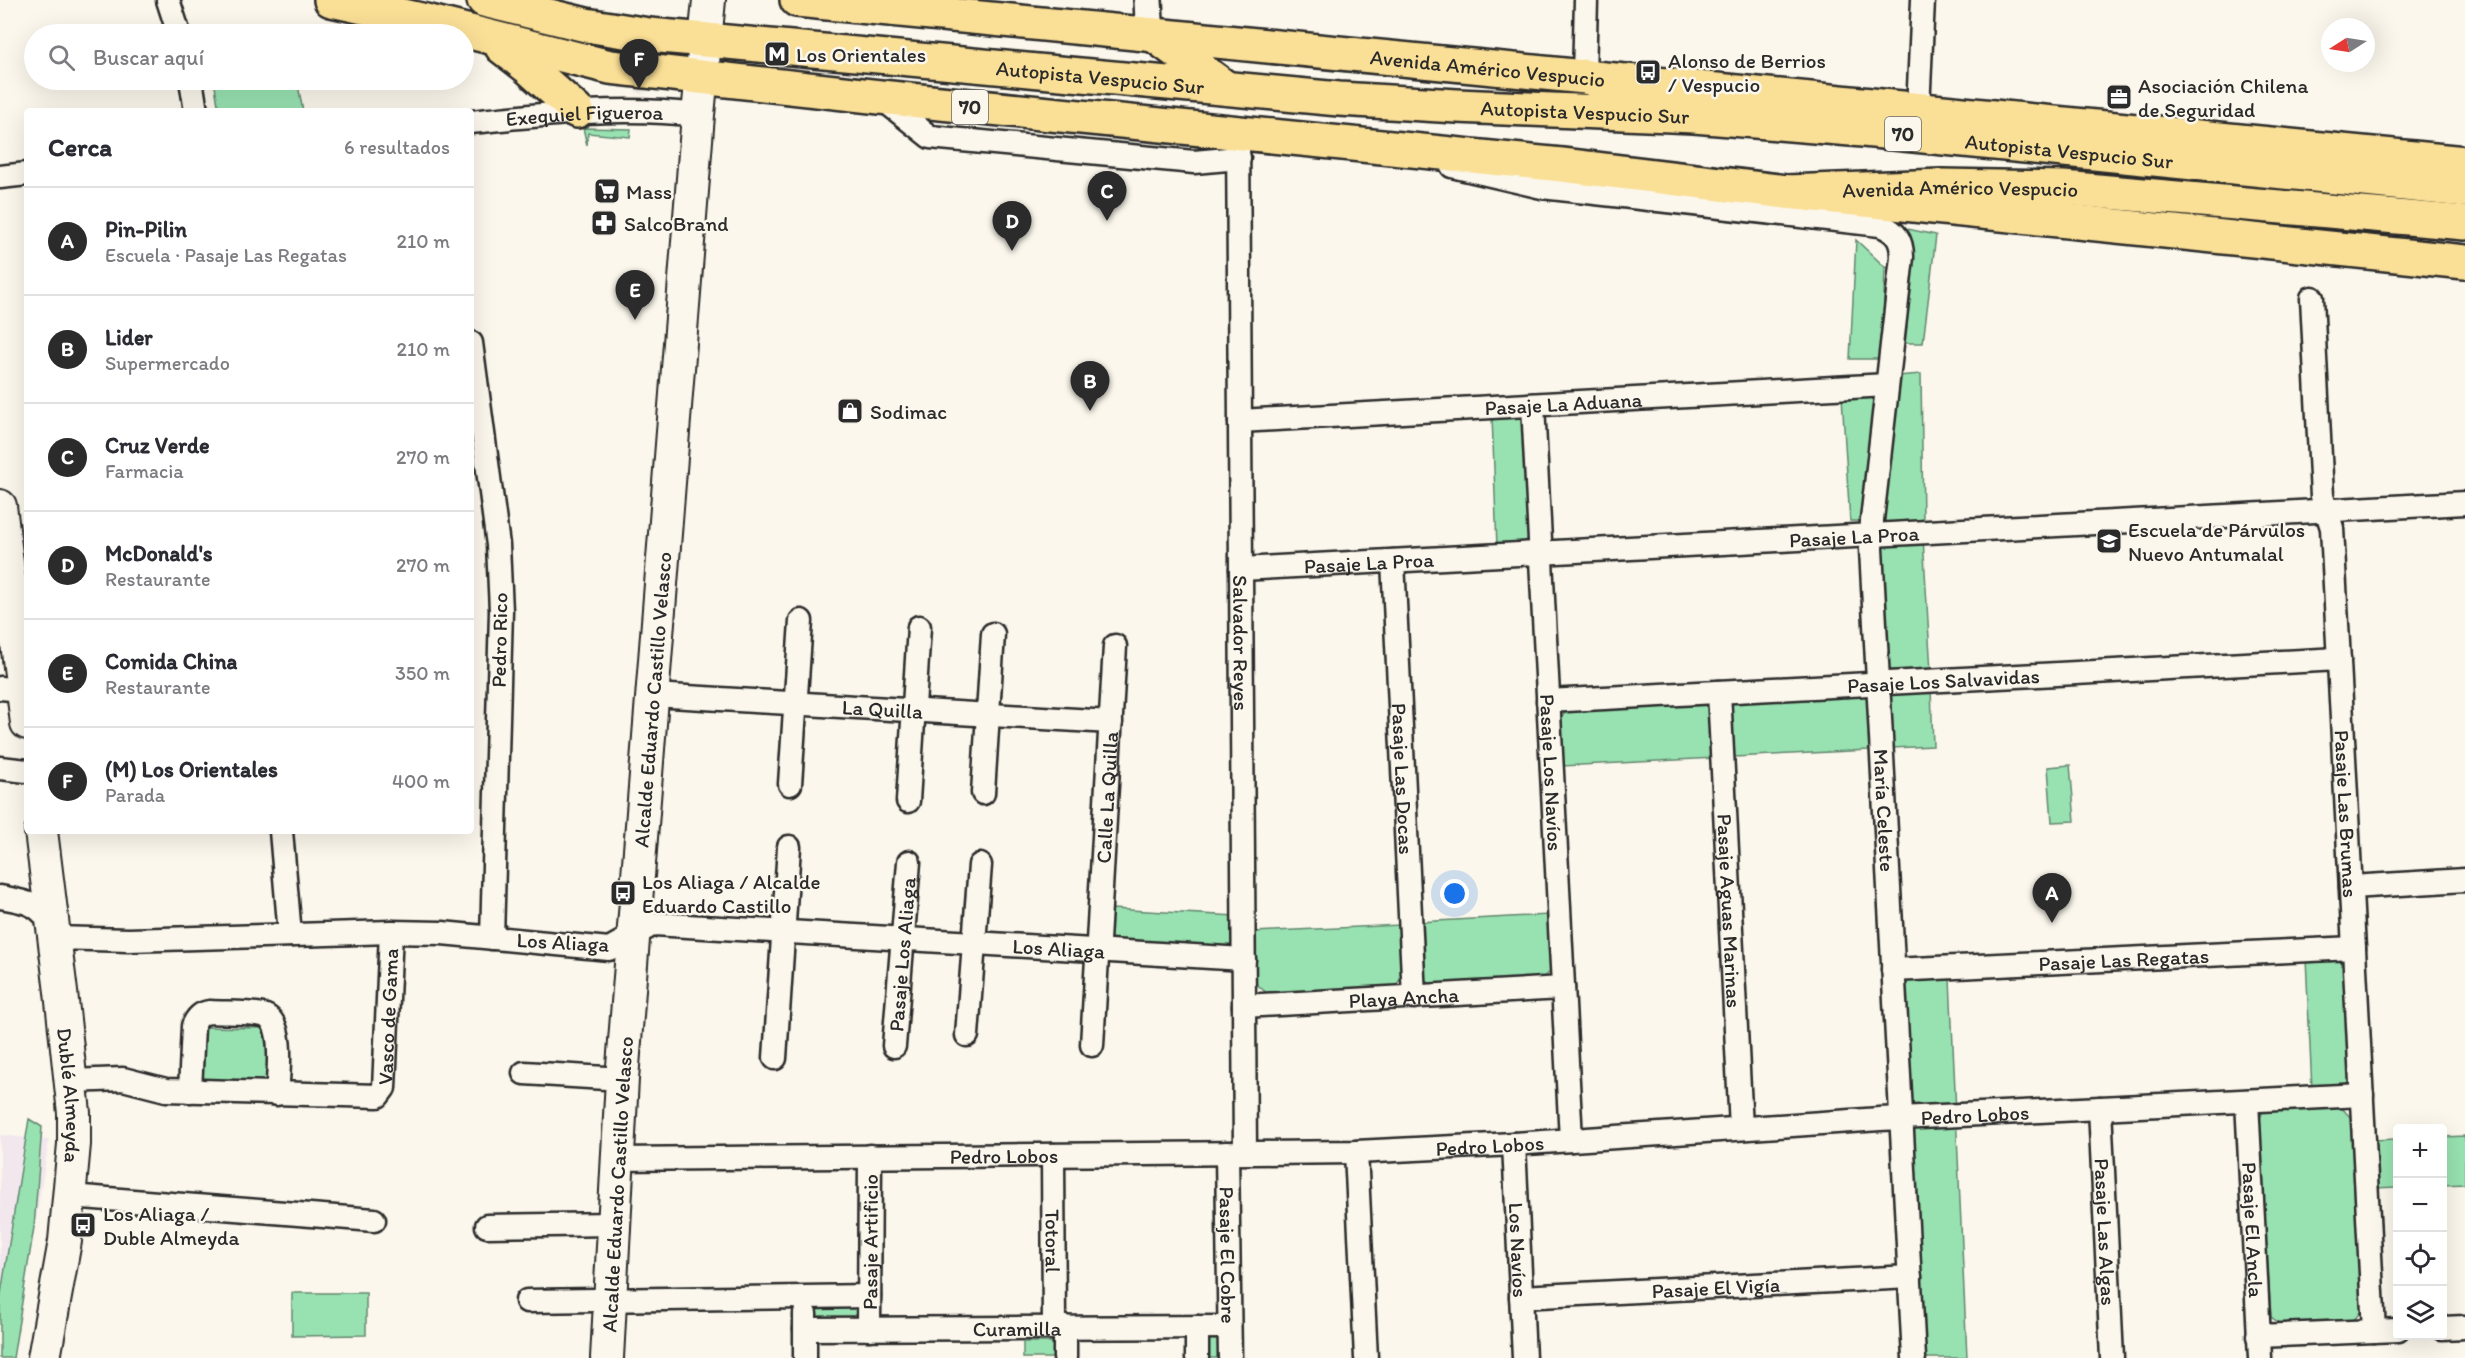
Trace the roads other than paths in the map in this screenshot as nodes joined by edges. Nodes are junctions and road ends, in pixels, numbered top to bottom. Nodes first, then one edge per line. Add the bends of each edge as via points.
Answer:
1 (168, 0) edge
2 (331, 0) edge
3 (484, 0) edge
4 (710, 0) edge
5 (797, 0) edge
6 (1149, 0) edge
7 (1586, 0) edge
8 (1923, 0) edge
9 (175, 24) edge
10 (433, 24) edge
11 (474, 33) edge
12 (1154, 35) junction
13 (489, 37) junction
14 (706, 40) junction
15 (1584, 76) junction
16 (702, 79) junction
17 (1228, 88) junction
18 (193, 90) edge
19 (196, 108) edge
20 (1918, 110) junction
21 (576, 111) junction
22 (698, 115) junction
23 (1694, 116) junction
24 (474, 122) edge
25 (1239, 146) junction
26 (1385, 147) junction
27 (2465, 164) edge
28 (24, 174) edge
29 (0, 177) edge
30 (2465, 190) edge
31 (1787, 192) junction
32 (2465, 223) edge
33 (2465, 262) edge
34 (1902, 264) joint
35 (2312, 298) dead end
36 (474, 366) edge
37 (1887, 385) junction
38 (1533, 405) junction
39 (1240, 421) junction
40 (2465, 503) edge
41 (0, 506) edge
42 (2327, 511) junction
43 (1871, 535) junction
44 (1540, 553) junction
45 (1393, 561) junction
46 (1241, 569) junction
47 (7, 616) edge
48 (801, 621) dead end
49 (919, 627) dead end
50 (993, 634) dead end
51 (1115, 646) dead end
52 (2339, 659) junction
53 (1878, 684) junction
54 (1719, 692) junction
55 (653, 695) junction
56 (1548, 701) junction
57 (796, 704) junction
58 (21, 707) edge
59 (914, 710) junction
60 (988, 715) junction
61 (1111, 722) junction
62 (0, 768) edge
63 (24, 771) edge
64 (790, 784) dead end
65 (983, 793) dead end
66 (908, 801) dead end
67 (41, 834) edge
68 (282, 834) edge
69 (789, 847) dead end
70 (909, 862) dead end
71 (980, 865) dead end
72 (2465, 880) edge
73 (2351, 887) junction
74 (0, 897) edge
75 (391, 932) junction
76 (783, 932) junction
77 (55, 933) junction
78 (290, 935) junction
79 (634, 936) junction
80 (492, 938) junction
81 (903, 938) junction
82 (974, 943) junction
83 (2354, 948) junction
84 (1099, 950) junction
85 (1244, 959) junction
86 (1893, 970) junction
87 (1563, 988) junction
88 (1413, 997) junction
89 (1244, 1006) junction
90 (967, 1035) dead end
91 (1092, 1045) dead end
92 (894, 1046) dead end
93 (775, 1058) dead end
94 (524, 1073) dead end
95 (621, 1079) junction
96 (71, 1081) junction
97 (190, 1091) junction
98 (277, 1094) junction
99 (2362, 1095) junction
100 (2247, 1101) junction
101 (2100, 1108) junction
102 (1901, 1118) junction
103 (1741, 1128) junction
104 (1571, 1140) junction
105 (1514, 1144) junction
106 (1236, 1152) junction
107 (1356, 1152) junction
108 (1053, 1155) junction
109 (870, 1156) junction
110 (616, 1159) junction
111 (70, 1196) junction
112 (374, 1220) dead end
113 (613, 1224) junction
114 (487, 1226) dead end
115 (1910, 1277) junction
116 (869, 1296) junction
117 (805, 1297) junction
118 (1521, 1297) junction
119 (609, 1300) junction
120 (527, 1301) dead end
121 (1060, 1327) junction
122 (1197, 1327) junction
123 (1229, 1327) junction
124 (2465, 1327) edge
125 (2447, 1328) edge
126 (805, 1329) junction
127 (870, 1329) junction
128 (2393, 1330) edge
129 (2374, 1331) junction
130 (2259, 1347) edge
131 (44, 1358) edge
132 (607, 1358) edge
133 (805, 1358) edge
134 (1065, 1358) edge
135 (1197, 1358) edge
136 (1230, 1358) edge
137 (1366, 1358) edge
138 (1524, 1358) edge
139 (1914, 1358) edge
140 (2112, 1358) edge

1 - 9 street
2 - 10 main road, Avenida Américo Vespucio / 70
3 - 14 main road, 70 via 586,26
4 - 14 main road, Alcalde Eduardo Castillo Velasco
5 - 12 main road, Avenida Américo Vespucio
6 - 12 street
7 - 15 street
8 - 20 street
11 - 13 main road, Avenida Américo Vespucio / 70
12 - 15 main road, Avenida Américo Vespucio
12 - 17 main road
13 - 16 main road, Avenida Américo Vespucio / 70 via 610,67
13 - 21 main road
14 - 16 main road, Alcalde Eduardo Castillo Velasco
14 - 17 main road, Autopista Vespucio Sur / 70
15 - 20 main road, Avenida Américo Vespucio
15 - 23 main road
16 - 22 main road, Alcalde Eduardo Castillo Velasco
16 - 25 main road, Avenida Américo Vespucio / 70 via 880,98
17 - 23 main road, Autopista Vespucio Sur / 70 via 1457,106
18 - 19 street
20 - 27 main road, Avenida Américo Vespucio
21 - 22 street, Exequiel Figueroa
21 - 24 street, Exequiel Figueroa
22 - 55 main road, Alcalde Eduardo Castillo Velasco
23 - 30 main road, Autopista Vespucio Sur / 70
25 - 26 main road, Avenida Américo Vespucio / 70
25 - 39 street, Salvador Reyes
26 - 31 main road, Avenida Américo Vespucio / 70
26 - 34 street, Avenida Américo Vespucio via 1542,187 1880,225 1898,236
28 - 29 street
31 - 32 main road, Avenida Américo Vespucio via 1941,186 2063,188
31 - 33 main road, 70
34 - 37 street, María Celeste
35 - 42 street, Pasaje Las Brumas via 2322,496
36 - 80 street, Pedro Rico via 500,570
37 - 38 street, Pasaje La Aduana
37 - 43 street, María Celeste
38 - 39 street, Pasaje La Aduana
38 - 44 street, Pasaje Los Navíos
39 - 46 street, Salvador Reyes
40 - 42 street, Pasaje La Proa
41 - 47 main road
42 - 43 street, Pasaje La Proa
42 - 52 street, Pasaje Las Brumas via 2332,528
43 - 44 street, Pasaje La Proa
43 - 53 street, María Celeste
44 - 45 street, Pasaje La Proa
44 - 56 street, Pasaje Los Navíos
45 - 46 street, Pasaje La Proa
45 - 88 street, Pasaje Las Docas
46 - 85 street, Salvador Reyes
47 - 58 main road
48 - 57 street
49 - 59 street
50 - 60 street
51 - 61 street, Calle La Quilla
52 - 53 street, Pasaje Los Salvavidas
52 - 73 street, Pasaje Las Brumas
53 - 54 street, Pasaje Los Salvavidas
53 - 86 street, María Celeste
54 - 56 street, Pasaje Los Salvavidas
54 - 103 street, Pasaje Aguas Marinas
55 - 57 street, La Quilla
55 - 79 main road, Alcalde Eduardo Castillo Velasco
56 - 87 street, Pasaje Los Navíos
57 - 59 street, La Quilla
57 - 64 street
59 - 60 street, La Quilla
59 - 66 street
60 - 61 street, La Quilla
60 - 65 street
61 - 84 street, Calle La Quilla
62 - 63 street
67 - 77 main road, Dublé Almeyda
68 - 78 street
69 - 76 street
70 - 81 street, Pasaje Los Aliaga
71 - 82 street
72 - 73 street
73 - 83 street, Pasaje Las Brumas
74 - 77 street via 31,903 45,912
75 - 78 street, Los Aliaga
75 - 80 street, Los Aliaga
75 - 98 street, Vasco de Gama via 381,1095
76 - 79 street, Los Aliaga via 654,924
76 - 81 street, Los Aliaga
76 - 93 street
77 - 78 street, Los Aliaga via 129,940
77 - 96 main road, Dublé Almeyda
79 - 80 street, Los Aliaga via 609,949
79 - 95 main road, Alcalde Eduardo Castillo Velasco
81 - 82 street, Los Aliaga
81 - 92 street, Pasaje Los Aliaga
82 - 84 street, Los Aliaga
82 - 90 street
83 - 86 street, Pasaje Las Regatas
83 - 99 street, Pasaje Las Brumas
84 - 85 street, Los Aliaga
84 - 91 street
85 - 89 street, Salvador Reyes
86 - 102 street, María Celeste
87 - 88 street, Playa Ancha
87 - 104 street, Pasaje Los Navíos
88 - 89 street, Playa Ancha
89 - 106 street, Salvador Reyes
94 - 95 street
95 - 110 main road, Alcalde Eduardo Castillo Velasco
96 - 97 street via 123,1080
96 - 111 main road, Dublé Almeyda via 74,1144
97 - 98 street
97 - 98 street via 193,1026 203,1013 210,1012 265,1016 273,1022 278,1034
99 - 100 street, Pedro Lobos
99 - 129 street, Pasaje Las Brumas
100 - 101 street, Pedro Lobos
100 - 130 street, Pasaje El Ancla
101 - 102 street, Pedro Lobos
101 - 140 street, Pasaje Las Algas
102 - 103 street, Pedro Lobos
102 - 115 street, María Celeste
103 - 104 street, Pedro Lobos
104 - 105 street, Pedro Lobos
105 - 107 street, Pedro Lobos
105 - 118 street, Los Navíos
106 - 107 street, Pedro Lobos
106 - 108 street, Pedro Lobos
106 - 123 street, Pasaje El Cobre
107 - 137 street
108 - 109 street, Pedro Lobos
108 - 121 street, Totoral
109 - 110 street, Pedro Lobos
109 - 116 street, Pasaje Artificio
110 - 113 main road, Alcalde Eduardo Castillo Velasco
111 - 112 street
111 - 131 main road, Dublé Almeyda
113 - 114 street
113 - 119 main road, Alcalde Eduardo Castillo Velasco
115 - 118 street, Pasaje El Vigía
115 - 139 street, María Celeste
116 - 117 street
116 - 127 street, Pasaje Artificio
117 - 119 street
117 - 126 street
118 - 138 street, Los Navíos
119 - 120 street
119 - 132 main road, Alcalde Eduardo Castillo Velasco
121 - 122 street, Curamilla
121 - 127 street, Curamilla
121 - 134 street, Totoral
122 - 123 street, Curamilla
122 - 135 street, Pasaje El Cobre
123 - 136 street, Pasaje El Cobre
124 - 125 street
126 - 127 street, Curamilla
126 - 133 street
128 - 129 street
129 - 130 street

